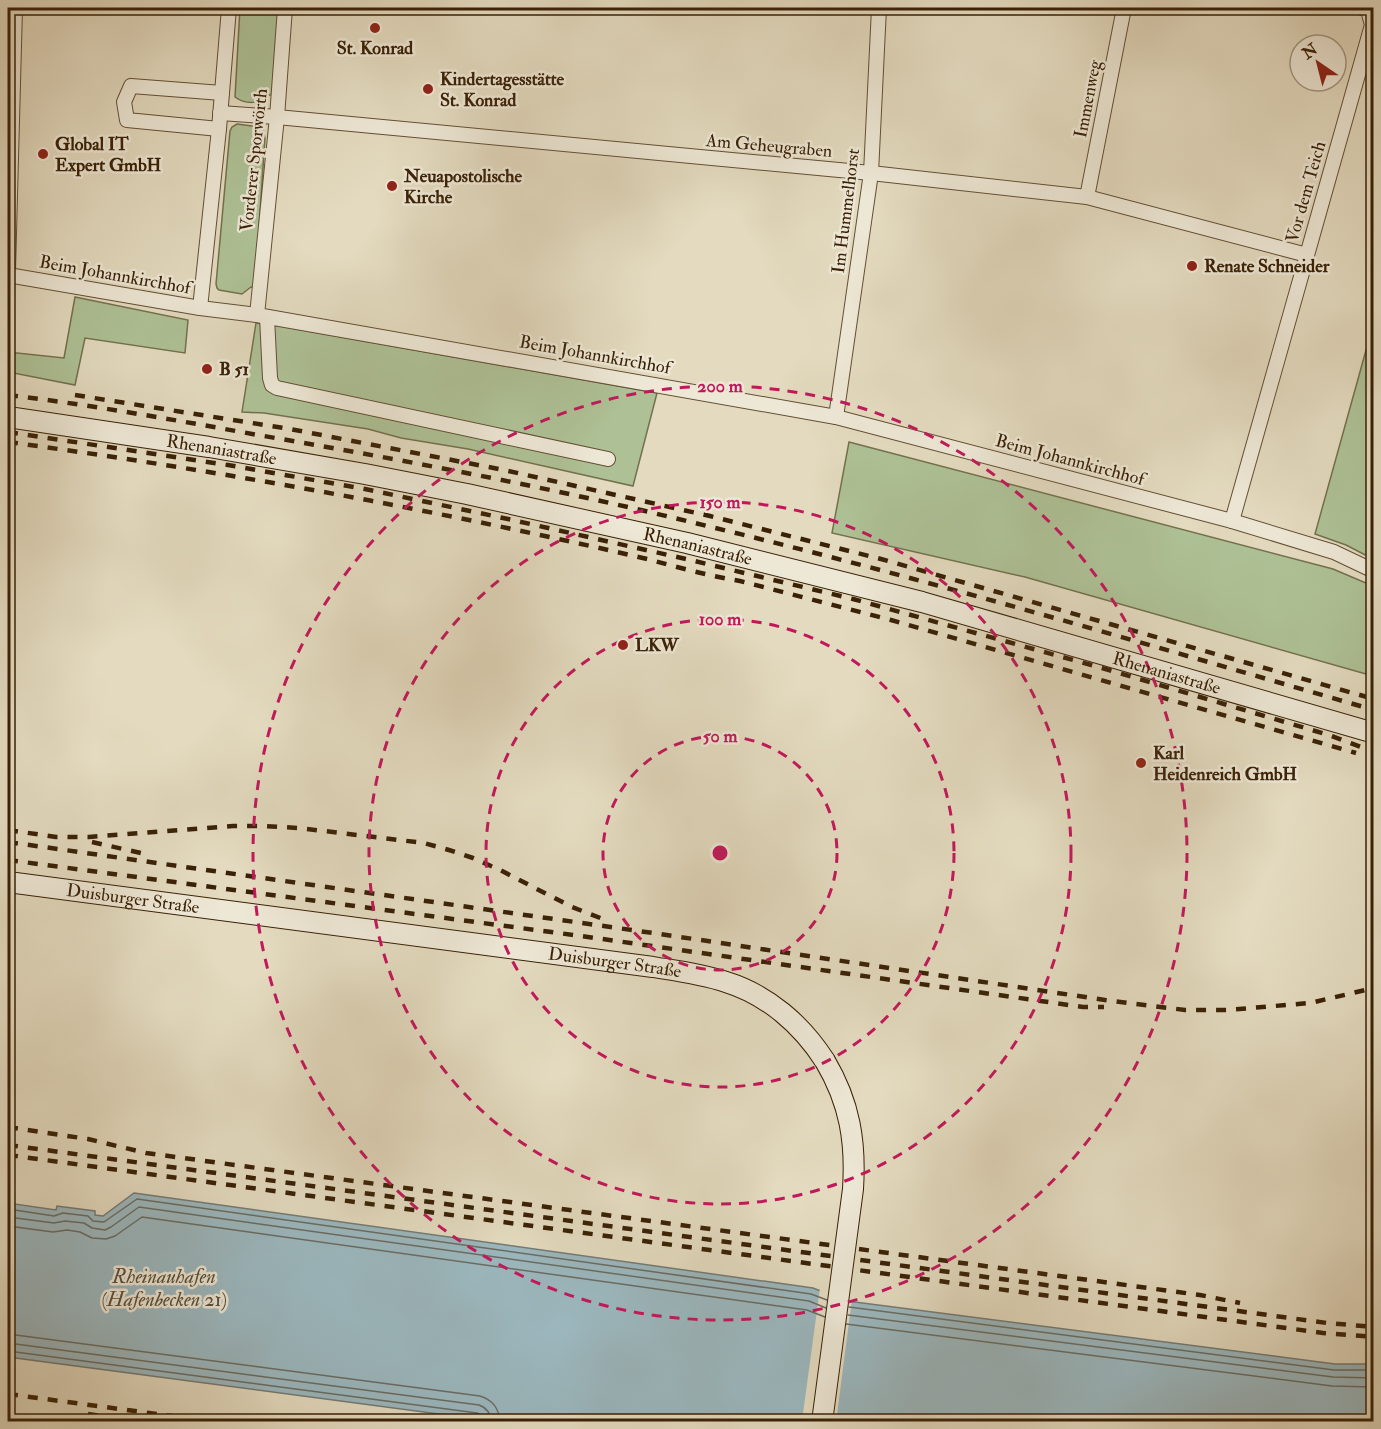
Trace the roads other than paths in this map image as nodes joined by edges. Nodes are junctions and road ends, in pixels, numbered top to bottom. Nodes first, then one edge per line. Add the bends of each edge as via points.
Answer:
1 (15, 8) edge
2 (229, 8) edge
3 (285, 8) edge
4 (879, 8) edge
5 (1124, 8) edge
6 (1365, 9) edge
7 (222, 93) junction
8 (220, 112) junction
9 (277, 117) junction
10 (219, 129) junction
11 (871, 173) junction
12 (1088, 197) junction
13 (1307, 255) junction
14 (8, 273) edge
15 (200, 308) junction
16 (262, 316) junction
17 (8, 417) edge
18 (836, 417) junction
19 (608, 459) dead end
20 (1232, 521) junction
21 (1374, 571) edge
22 (1374, 733) edge
23 (8, 882) edge
24 (822, 1422) edge

1 - 14 street
2 - 7 street
3 - 9 street, Vorderer Sporwörth
4 - 11 street, Im Hummelhorst
5 - 12 street, Immenweg
6 - 13 street, Vor dem Teich via 1372,25
7 - 8 street
7 - 10 street via 131,86 124,102 127,120
8 - 9 street, Am Geheugraben
8 - 10 street
9 - 11 street, Am Geheugraben
9 - 16 street, Vorderer Sporwörth
10 - 15 street
11 - 12 street, Am Geheugraben
11 - 18 street, Im Hummelhorst
12 - 13 street, Am Geheugraben
13 - 20 street, Vor dem Teich
14 - 15 street, Beim Johannkirchhof
15 - 16 street, Beim Johannkirchhof
16 - 18 street, Beim Johannkirchhof
16 - 19 street, Vorderer Sporwörth via 270,378 277,388
17 - 22 street, Rhenaniastraße via 376,477 676,540 922,602
18 - 20 street, Beim Johannkirchhof
20 - 21 street, Beim Johannkirchhof via 1334,552
23 - 24 street, Duisburger Straße, bridge via 708,977 740,987 783,1012 809,1038 836,1079 853,1141 853,1190

